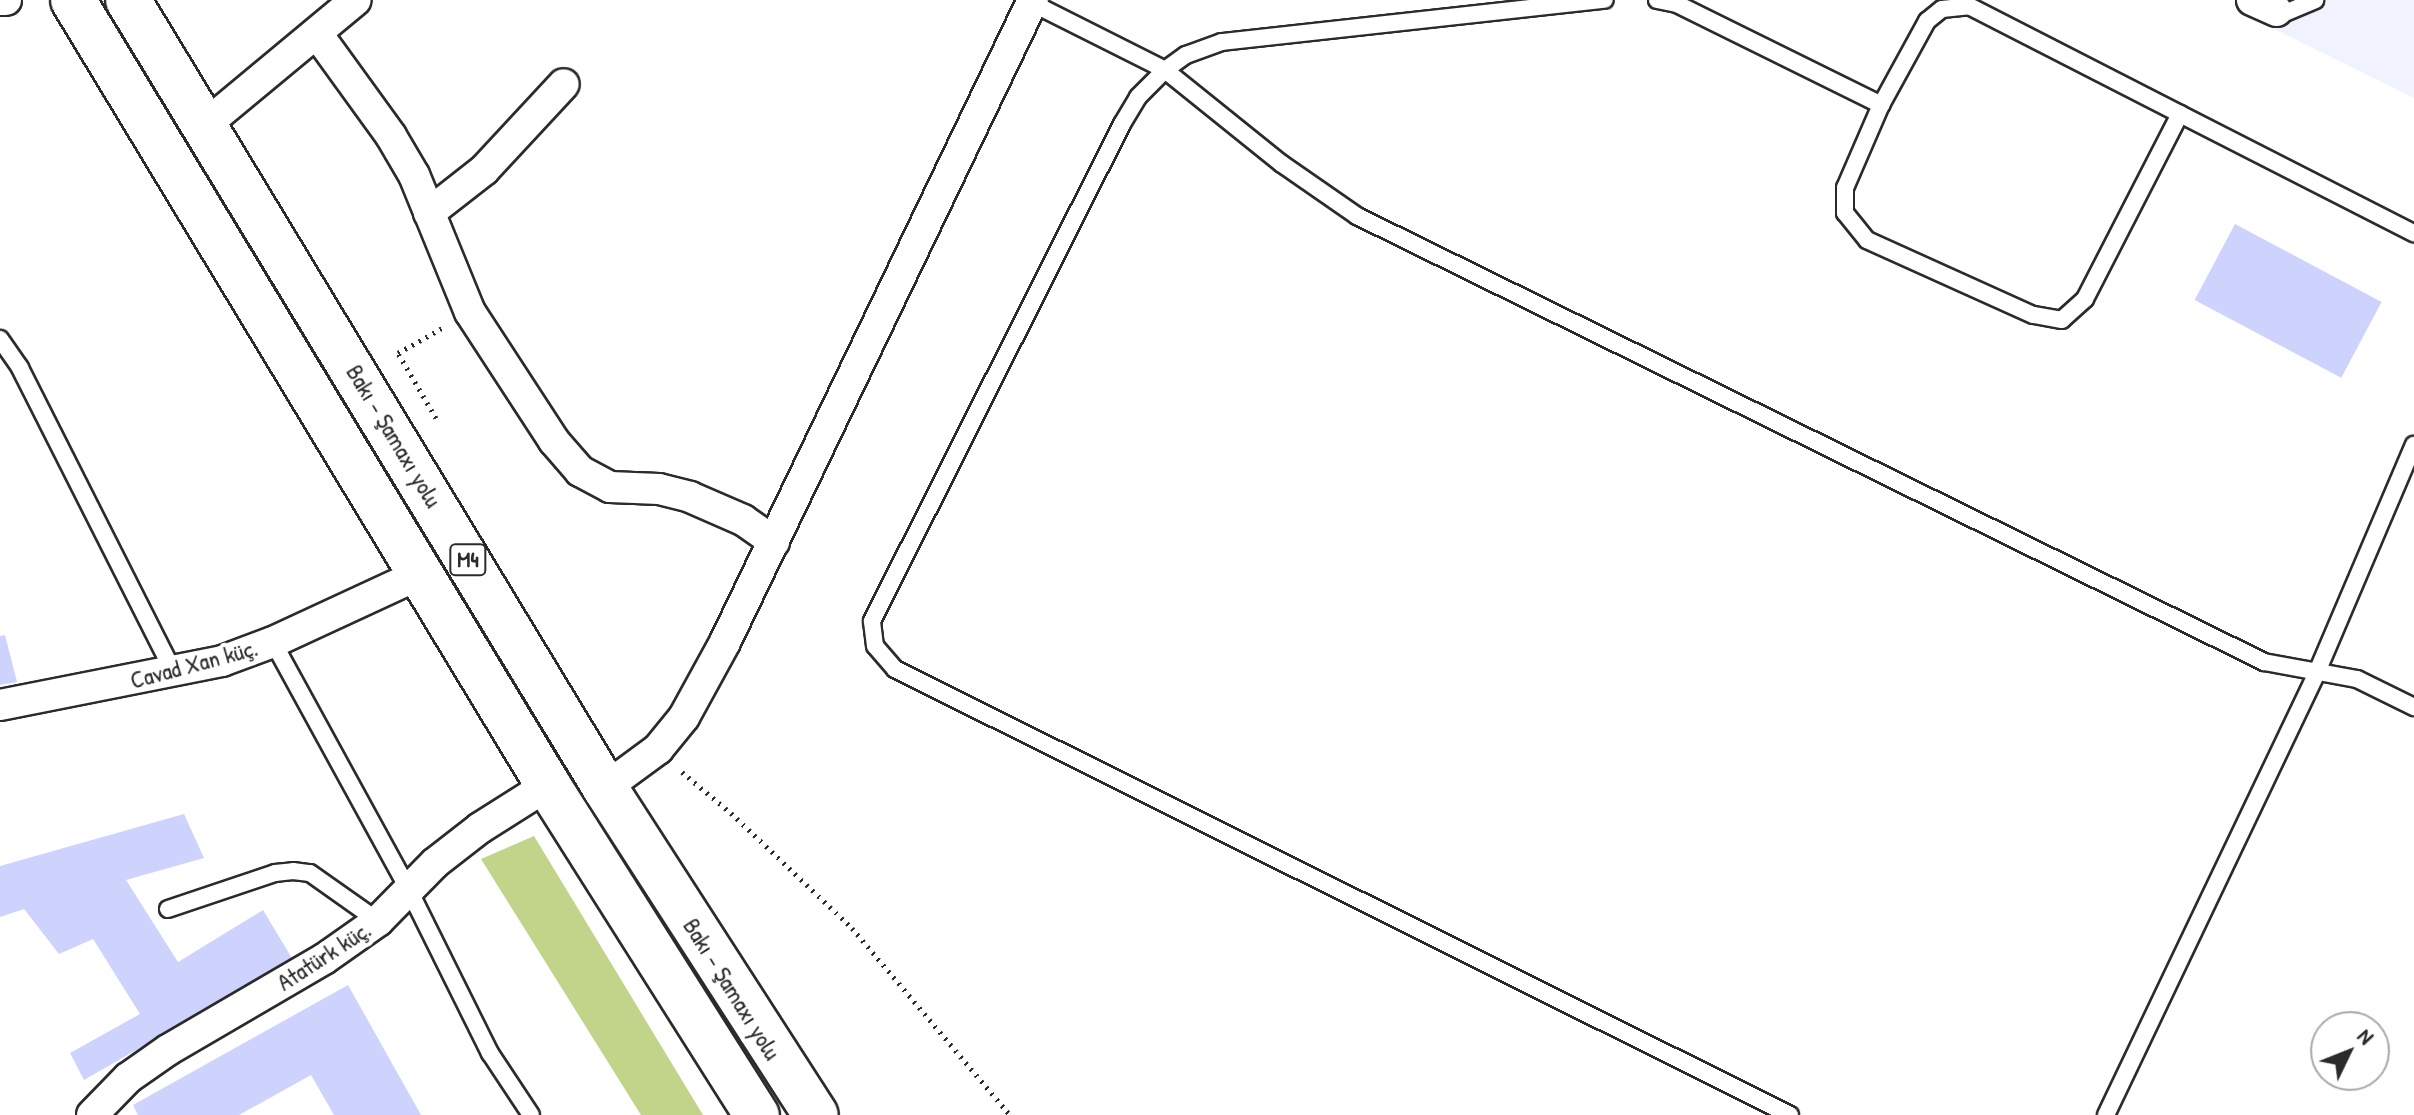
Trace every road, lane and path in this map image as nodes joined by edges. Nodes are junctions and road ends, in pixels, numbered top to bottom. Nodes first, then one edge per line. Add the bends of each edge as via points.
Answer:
1 (0, 0) edge
2 (6, 0) edge
3 (73, 0) edge
4 (128, 0) edge
5 (356, 0) edge
6 (1605, 0) edge
7 (1657, 0) edge
8 (2315, 0) edge
9 (1032, 1) edge
10 (2264, 6) edge
11 (318, 35) junction
12 (1165, 70) junction
13 (564, 84) dead end
14 (1881, 105) junction
15 (2180, 114) junction
16 (204, 126) junction
17 (429, 213) junction
18 (2414, 233) edge
19 (470, 312) junction
20 (0, 339) edge
21 (436, 418) dead end
22 (2414, 445) edge
23 (774, 542) junction
24 (422, 573) junction
25 (273, 642) junction
26 (2317, 672) junction
27 (174, 673) junction
28 (0, 705) edge
29 (2414, 707) edge
30 (658, 749) junction
31 (548, 785) junction
32 (605, 788) junction
33 (410, 892) junction
34 (168, 909) dead end
35 (378, 921) junction
36 (92, 1115) edge
37 (531, 1115) edge
38 (757, 1115) edge
39 (816, 1115) edge
40 (1010, 1115) edge
41 (1790, 1115) edge
42 (2106, 1115) edge

1 - 2 street
3 - 24 highway, Bakı - Şamaxı yolu / M4
4 - 16 highway, Bakı - Şamaxı yolu / M4
5 - 11 street
6 - 12 lane via 1222,42 1186,55
7 - 14 lane via 1677,4
8 - 10 lane via 2285,13
9 - 12 lane
9 - 23 street
11 - 16 street
11 - 17 street via 391,136
12 - 26 lane via 1282,164 1357,216 2264,662
12 - 41 lane via 1138,97 1122,124 893,578 872,621 875,646 895,669
13 - 17 street via 484,170
14 - 15 lane via 1927,21 1942,9 1969,6
14 - 15 lane via 1845,188 1845,213 1867,240 2033,315 2062,320 2085,299
15 - 18 lane
16 - 32 highway, Bakı - Şamaxı yolu / M4
17 - 19 street
19 - 21 path via 398,353
19 - 23 street via 554,441 580,471 610,487 659,489 690,497 743,520
20 - 27 lane via 20,368
22 - 26 lane
23 - 30 street via 684,717
24 - 25 street, Cavad Xan küç.
24 - 31 highway, Bakı - Şamaxı yolu / M4
25 - 27 street, Cavad Xan küç.
25 - 33 lane
26 - 29 lane via 2357,679
26 - 42 lane
27 - 28 street, Cavad Xan küç.
30 - 32 street
30 - 40 path via 852,928
31 - 33 street, Atatürk küç. via 468,837
31 - 38 highway, Bakı - Şamaxı yolu / M4
32 - 39 highway, Bakı - Şamaxı yolu / M4
33 - 35 street, Atatürk küç.
33 - 37 lane via 490,1053
34 - 35 lane via 293,871 310,873
35 - 36 street, Atatürk küç. via 324,959 168,1050 128,1078

